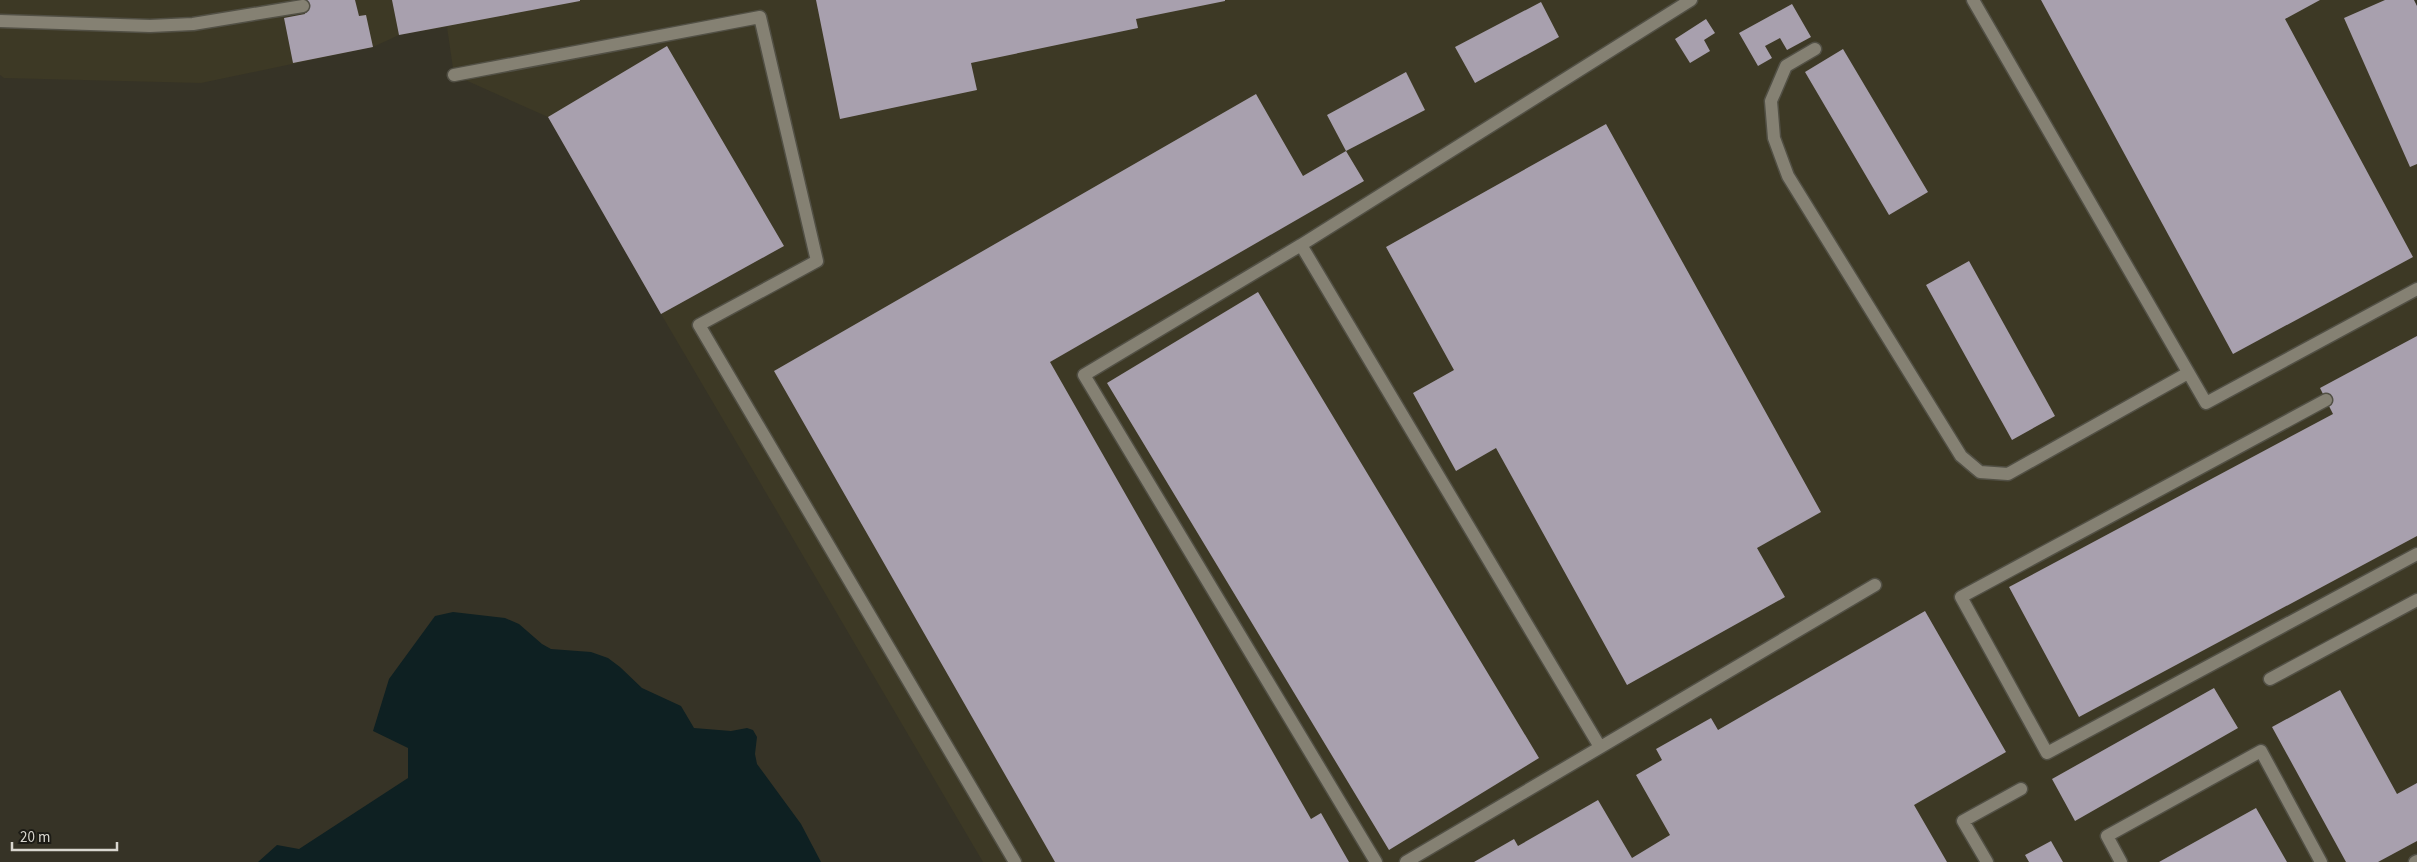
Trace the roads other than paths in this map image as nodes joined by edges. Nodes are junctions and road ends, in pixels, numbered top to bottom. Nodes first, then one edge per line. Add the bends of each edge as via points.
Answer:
1 (1690, 0) edge
2 (1973, 0) edge
3 (303, 6) dead end
4 (0, 21) edge
5 (1815, 49) dead end
6 (454, 75) dead end
7 (1301, 244) junction
8 (2417, 288) edge
9 (2188, 372) junction
10 (2326, 400) dead end
11 (2417, 554) edge
12 (1875, 585) dead end
13 (2417, 600) edge
14 (2270, 679) dead end
15 (1600, 747) junction
16 (2021, 788) dead end
17 (1015, 862) edge
18 (1376, 862) edge
19 (1406, 862) edge
20 (1986, 862) edge
21 (2121, 862) edge
22 (2321, 862) edge

1 - 7 lane
2 - 9 lane
3 - 4 lane via 194,24 150,26
5 - 9 lane via 1786,66 1771,101 1774,138 1793,184 1961,456 1980,472 2008,474
6 - 17 lane via 760,17 817,261 699,325
7 - 15 lane
7 - 18 lane via 1084,375
8 - 9 lane via 2206,403
10 - 11 lane via 1961,597 2047,753
12 - 15 lane
13 - 14 lane
15 - 19 lane
16 - 20 lane via 1963,821
21 - 22 lane via 2107,836 2261,751

